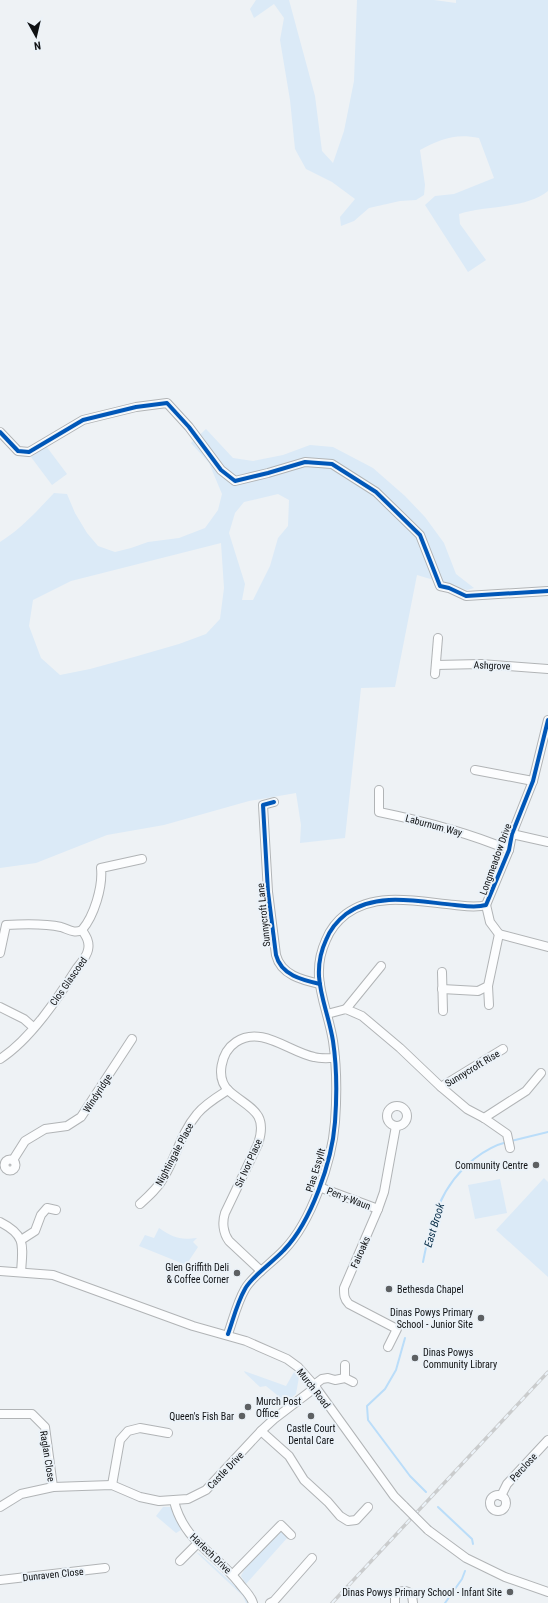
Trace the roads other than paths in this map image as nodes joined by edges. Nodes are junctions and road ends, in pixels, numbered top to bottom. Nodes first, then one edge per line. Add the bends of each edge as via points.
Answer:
1 (0, 432) edge
2 (548, 591) edge
3 (438, 638) dead end
4 (436, 665) junction
5 (548, 669) edge
6 (435, 674) dead end
7 (548, 720) edge
8 (475, 770) dead end
9 (533, 781) junction
10 (379, 790) dead end
11 (274, 802) dead end
12 (512, 834) junction
13 (548, 842) edge
14 (509, 850) junction
15 (142, 859) dead end
16 (486, 905) junction
17 (82, 930) junction
18 (499, 934) junction
19 (548, 948) edge
20 (0, 953) edge
21 (381, 966) dead end
22 (442, 972) dead end
23 (320, 984) junction
24 (488, 986) junction
25 (442, 989) junction
26 (489, 1005) dead end
27 (0, 1007) edge
28 (346, 1009) junction
29 (443, 1011) dead end
30 (327, 1014) junction
31 (33, 1027) junction
32 (132, 1039) dead end
33 (504, 1049) dead end
34 (335, 1058) junction
35 (0, 1059) edge
36 (541, 1073) dead end
37 (441, 1087) junction
38 (228, 1090) junction
39 (484, 1118) junction
40 (396, 1126) dead end
41 (510, 1148) dead end
42 (3, 1170) edge
43 (319, 1187) junction
44 (140, 1204) dead end
45 (56, 1210) dead end
46 (378, 1210) junction
47 (0, 1222) edge
48 (21, 1240) junction
49 (0, 1271) edge
50 (21, 1272) junction
51 (261, 1272) junction
52 (228, 1334) junction
53 (388, 1347) dead end
54 (345, 1365) dead end
55 (315, 1386) junction
56 (0, 1414) edge
57 (261, 1431) junction
58 (168, 1433) dead end
59 (548, 1440) edge
60 (112, 1485) junction
61 (53, 1487) junction
62 (501, 1496) dead end
63 (174, 1501) junction
64 (368, 1506) dead end
65 (0, 1507) edge
66 (291, 1535) dead end
67 (198, 1542) junction
68 (312, 1558) dead end
69 (180, 1561) dead end
70 (105, 1568) dead end
71 (233, 1574) junction
72 (0, 1580) edge
73 (548, 1592) edge
74 (253, 1603) edge
75 (270, 1603) edge
76 (395, 1603) edge
77 (413, 1603) edge

1 - 2 street via 18,450 29,452 83,420 136,407 167,404 190,427 221,470 235,481 305,462 332,464 376,492 420,535 440,586 466,596
3 - 4 street
4 - 5 street, Ashgrove via 481,664
4 - 6 street
7 - 9 street, Longmeadow Drive
8 - 9 street
9 - 12 street, Longmeadow Drive
10 - 14 street, Laburnum Way via 379,812 482,838
11 - 23 street, Sunnycroft Lane via 263,805 268,892 278,963 287,972
12 - 13 street
12 - 14 street, Longmeadow Drive
14 - 16 street, Longmeadow Drive
15 - 17 street via 100,868 100,891
16 - 18 street via 490,922
16 - 23 street, Longmeadow Drive via 474,907 388,900 374,901 356,908 339,920 328,935 319,955
17 - 20 street via 75,932 44,925 6,925
17 - 31 street, Clos Glascoed via 88,943 87,952 61,994
18 - 19 street
18 - 24 street
21 - 28 street
22 - 25 street
23 - 30 street, Plas Essyllt
24 - 25 street via 478,991
24 - 26 street
25 - 29 street
27 - 31 street via 24,1019
28 - 30 street
28 - 37 street via 362,1016
30 - 34 street, Plas Essyllt
31 - 35 street, Clos Glascoed via 7,1055
32 - 42 street, Windyridge via 81,1117 67,1126 45,1129 25,1141 12,1160 5,1162
33 - 37 street, Sunnycroft Rise
34 - 38 street via 313,1057 268,1039 242,1039 230,1047 221,1064 223,1080
34 - 43 street, Plas Essyllt via 335,1124
36 - 39 street via 526,1091
37 - 39 street via 467,1109
38 - 44 street, Nightingale Place via 210,1102 194,1118 164,1179
38 - 51 street, Sir Ivor Place via 254,1109 260,1121 261,1136 225,1213 224,1226 229,1241
39 - 41 street via 507,1134
40 - 46 street, Fairoaks via 384,1192
43 - 46 street, Pen-y-Waun
43 - 51 street, Plas Essyllt via 296,1235
45 - 48 street via 47,1208 41,1215 35,1231
46 - 53 street, Fairoaks via 344,1288 344,1296 345,1300 355,1307 397,1329
47 - 48 street via 14,1230
48 - 50 street
49 - 50 street, Murch Road
50 - 52 street, Murch Road via 53,1275 193,1326
51 - 52 street, Plas Essyllt via 245,1288
52 - 55 street, Murch Road via 287,1359
54 - 55 street, Castle Drive via 349,1380 322,1379
55 - 57 street, Castle Drive
55 - 73 street, Murch Road, bridge via 394,1496 428,1530 466,1558 506,1577
56 - 61 street, Raglan Close via 32,1414 45,1428
57 - 63 street, Castle Drive via 206,1490 188,1499
57 - 64 street via 289,1456 304,1480 340,1516 348,1521 356,1520
58 - 60 street via 140,1428 128,1431 120,1440
59 - 62 street, Perclose via 507,1484
60 - 61 street, Castle Drive
60 - 63 street, Castle Drive via 140,1497
61 - 65 street, Castle Drive via 21,1494
63 - 67 street, Harlech Drive via 184,1526
66 - 71 street via 281,1525
67 - 69 street
67 - 71 street, Harlech Drive
68 - 75 street
70 - 72 street, Dunraven Close
71 - 74 street, Harlech Drive via 251,1596
76 - 77 street via 395,1596 404,1591 412,1595

